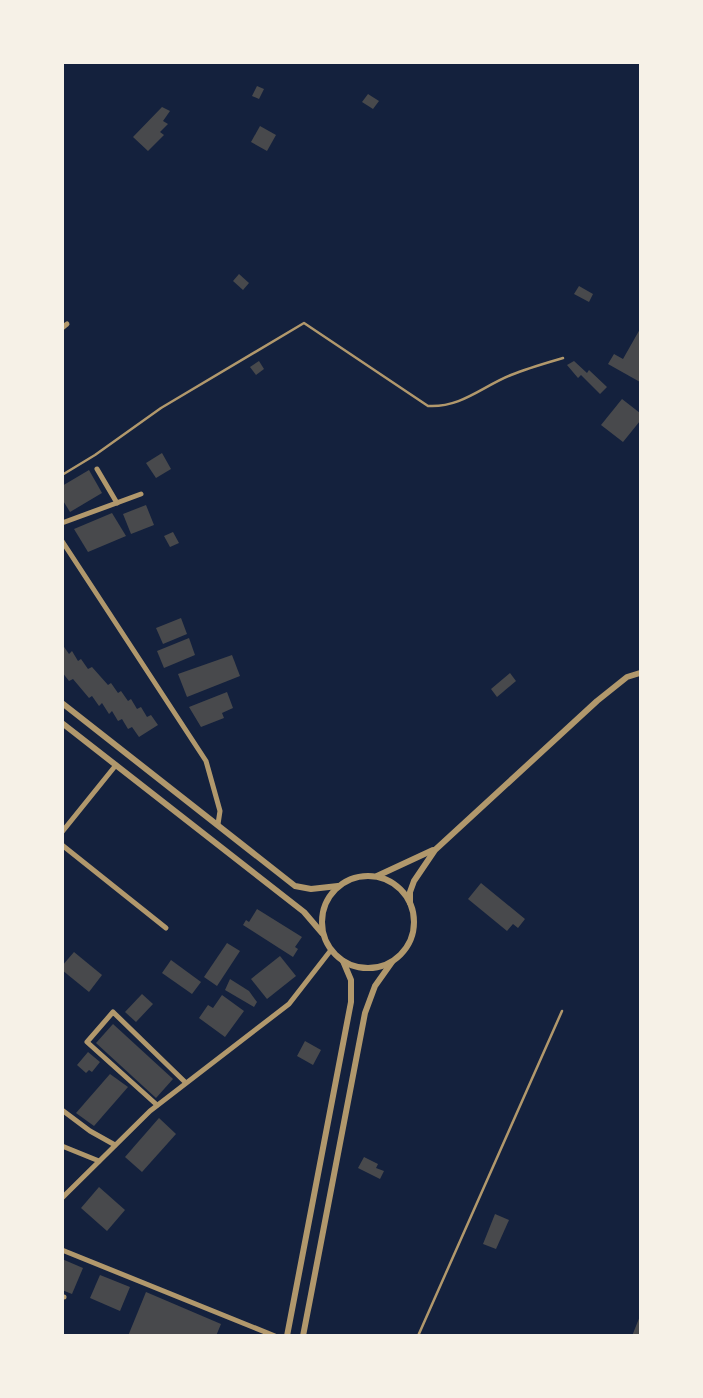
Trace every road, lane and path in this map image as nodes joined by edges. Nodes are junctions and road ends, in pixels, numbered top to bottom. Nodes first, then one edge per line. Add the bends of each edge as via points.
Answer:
1 (563, 358) dead end
2 (97, 469) dead end
3 (62, 475) edge
4 (141, 494) dead end
5 (117, 503) junction
6 (62, 523) edge
7 (62, 541) edge
8 (640, 673) edge
9 (62, 704) edge
10 (62, 723) edge
11 (116, 765) junction
12 (218, 824) junction
13 (62, 832) edge
14 (62, 845) edge
15 (435, 850) junction
16 (375, 876) junction
17 (338, 886) junction
18 (410, 902) junction
19 (166, 928) dead end
20 (322, 933) junction
21 (331, 950) junction
22 (343, 961) junction
23 (392, 962) junction
24 (562, 1011) dead end
25 (185, 1082) junction
26 (157, 1105) junction
27 (62, 1110) edge
28 (115, 1145) junction
29 (62, 1146) edge
30 (99, 1161) junction
31 (62, 1198) edge
32 (62, 1250) edge
33 (275, 1336) edge
34 (287, 1336) edge
35 (303, 1336) edge
36 (418, 1336) edge

1 - 3 lane via 509,376 468,398 440,407 428,406 304,323 161,408
2 - 5 street
4 - 5 street
5 - 6 street
7 - 12 street via 206,761 220,811
8 - 15 street via 627,677 597,701
9 - 12 street
10 - 11 street
11 - 13 street
11 - 20 street via 304,912
12 - 17 street via 295,886 311,889
14 - 19 street
15 - 16 street
15 - 18 street via 414,881
16 - 17 street via 349,879
16 - 18 street via 399,888
17 - 20 street via 322,912
18 - 23 street via 414,929 402,954
20 - 21 street
21 - 22 street
21 - 25 street via 289,1004
22 - 23 street via 367,969
22 - 34 street via 351,980 351,1002
23 - 35 street via 375,986 365,1013
24 - 36 lane
25 - 26 street
25 - 26 street via 113,1012 88,1042
26 - 28 street
27 - 28 street
28 - 30 street
29 - 30 street
30 - 31 street
32 - 33 street

